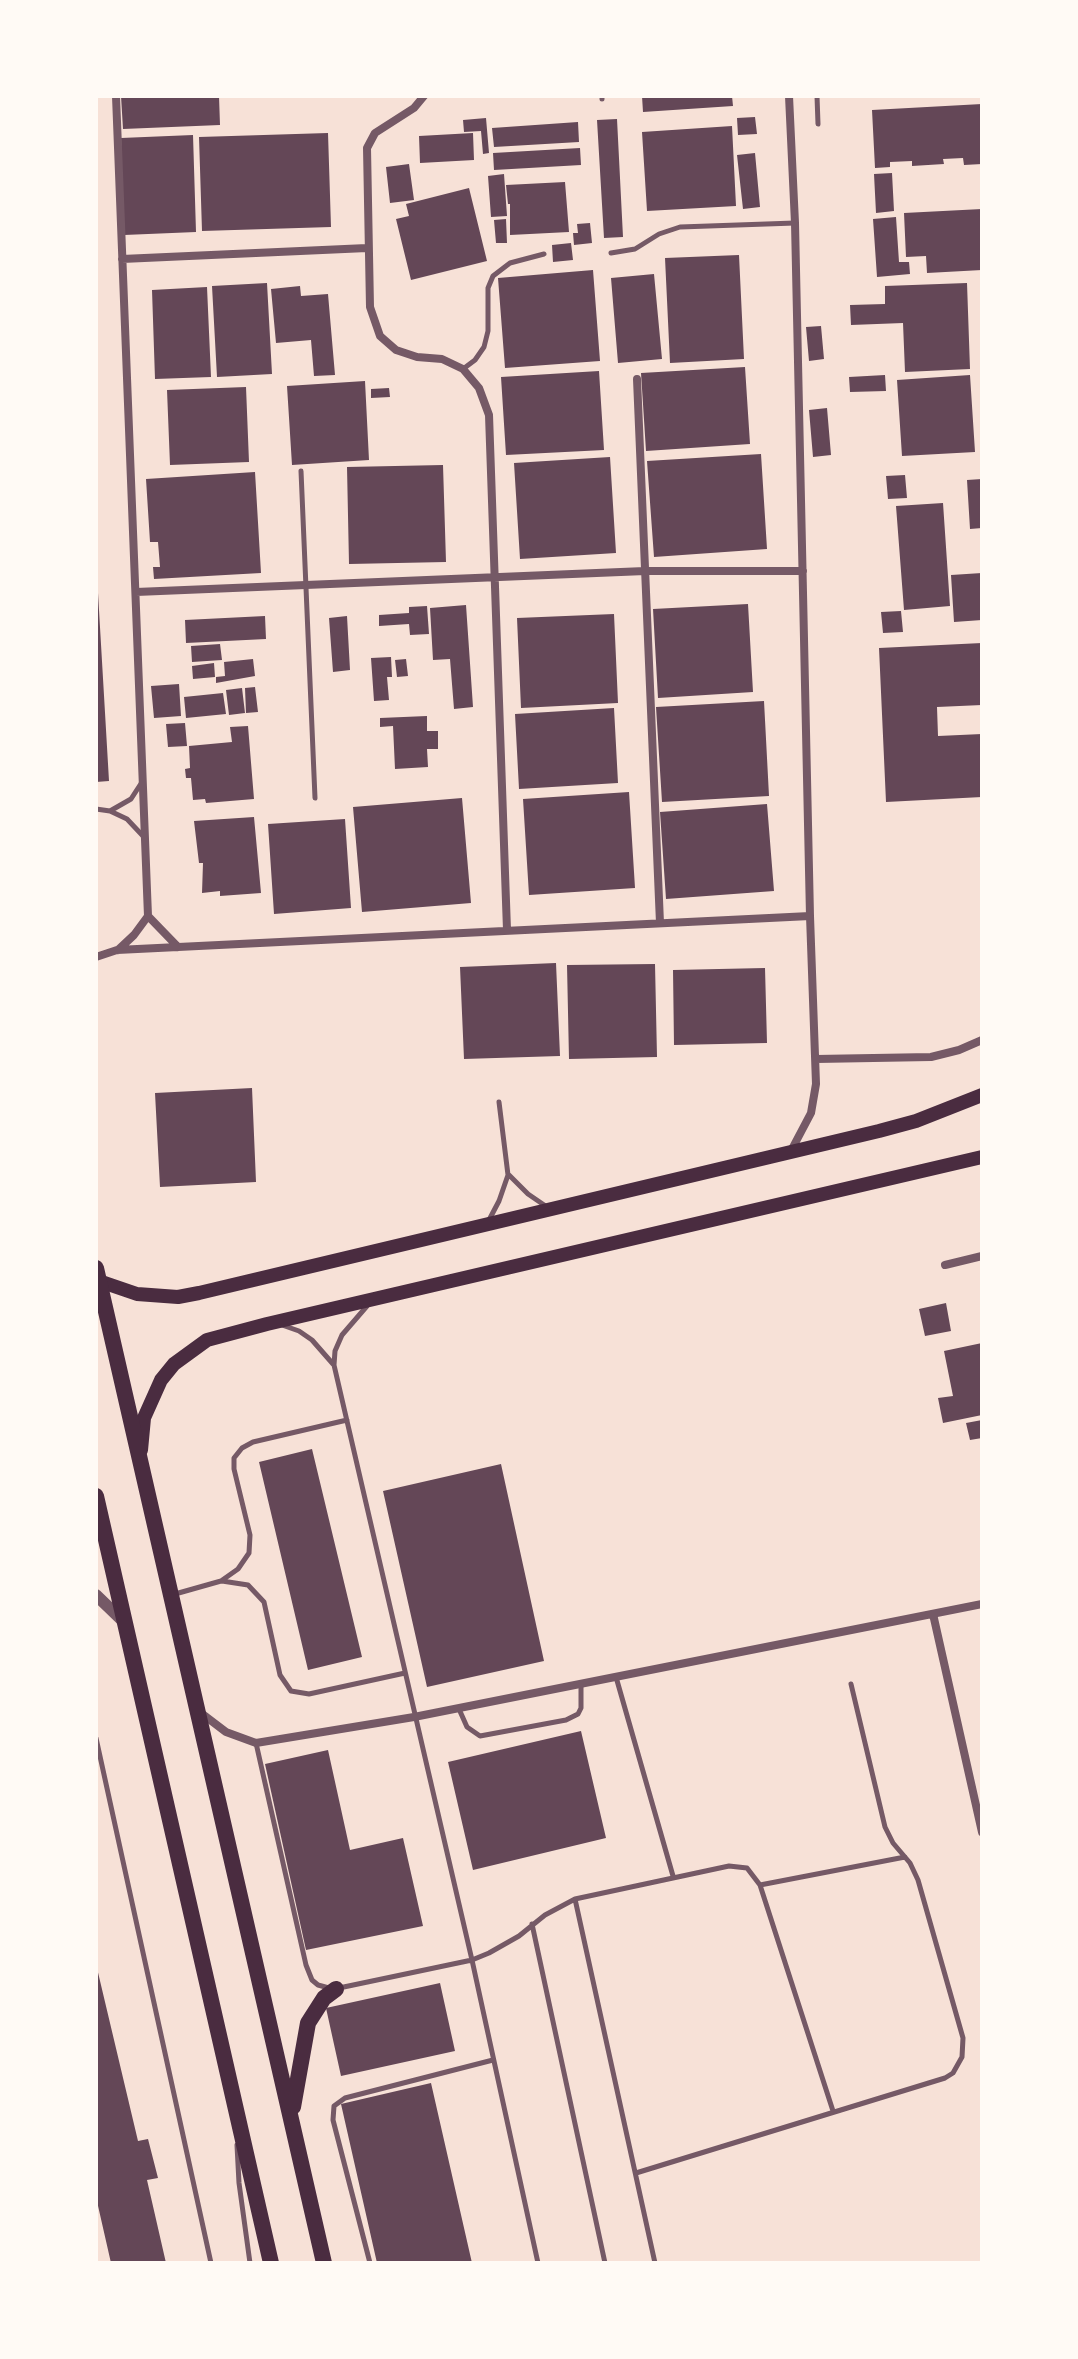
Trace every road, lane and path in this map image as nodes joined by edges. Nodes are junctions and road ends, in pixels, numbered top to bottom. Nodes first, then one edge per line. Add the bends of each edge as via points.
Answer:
1 (116, 96) edge
2 (424, 96) edge
3 (789, 96) edge
4 (817, 96) edge
5 (818, 124) dead end
6 (795, 223) junction
7 (367, 248) junction
8 (611, 253) dead end
9 (544, 254) dead end
10 (122, 259) junction
11 (463, 369) junction
12 (637, 379) dead end
13 (301, 471) dead end
14 (645, 571) junction
15 (803, 571) junction
16 (495, 577) junction
17 (306, 585) junction
18 (136, 592) junction
19 (143, 777) junction
20 (315, 798) dead end
21 (96, 809) edge
22 (110, 811) junction
23 (146, 840) junction
24 (148, 916) junction
25 (810, 916) junction
26 (660, 923) junction
27 (507, 930) junction
28 (178, 947) junction
29 (117, 950) junction
30 (96, 957) edge
31 (982, 1040) edge
32 (816, 1059) junction
33 (982, 1095) edge
34 (499, 1102) dead end
35 (790, 1152) junction
36 (982, 1157) edge
37 (508, 1175) junction
38 (551, 1209) junction
39 (486, 1225) junction
40 (982, 1256) edge
41 (945, 1265) dead end
42 (97, 1274) edge
43 (376, 1299) junction
44 (267, 1324) junction
45 (334, 1365) junction
46 (347, 1420) junction
47 (141, 1459) junction
48 (96, 1496) edge
49 (221, 1581) junction
50 (96, 1595) edge
51 (170, 1596) junction
52 (982, 1604) edge
53 (933, 1614) junction
54 (125, 1623) junction
55 (405, 1673) junction
56 (615, 1677) junction
57 (581, 1684) junction
58 (851, 1684) dead end
59 (459, 1708) junction
60 (197, 1709) junction
61 (414, 1717) junction
62 (96, 1738) edge
63 (256, 1743) junction
64 (982, 1832) edge
65 (905, 1857) junction
66 (673, 1876) junction
67 (760, 1885) junction
68 (575, 1899) junction
69 (532, 1924) junction
70 (472, 1960) junction
71 (336, 1989) junction
72 (493, 2060) junction
73 (232, 2096) junction
74 (833, 2111) junction
75 (291, 2116) junction
76 (636, 2173) junction
77 (211, 2263) edge
78 (250, 2263) edge
79 (271, 2263) edge
80 (324, 2263) edge
81 (370, 2263) edge
82 (538, 2263) edge
83 (605, 2263) edge
84 (655, 2263) edge

1 - 10 street
2 - 7 street via 375,133 367,148
3 - 6 street
4 - 5 lane
6 - 8 lane via 680,227 635,249
6 - 15 street
7 - 10 street
7 - 11 street via 370,307 380,336 406,354 442,359
9 - 11 lane via 510,263 493,276 484,347
10 - 18 street
11 - 16 street via 479,388 489,415
12 - 14 street
13 - 17 lane
14 - 15 street
14 - 16 street
14 - 26 street
15 - 25 street
16 - 17 street
16 - 27 street
17 - 18 street
17 - 20 lane
18 - 19 street
19 - 22 lane via 131,799
19 - 23 street
21 - 22 lane
22 - 23 lane via 127,819
23 - 24 street
24 - 28 street
24 - 29 street
25 - 26 street
25 - 32 street
26 - 27 street
27 - 28 street
28 - 29 street
29 - 30 street
31 - 32 street via 931,1057
32 - 35 street via 811,1113
33 - 35 main road via 916,1121
34 - 37 lane
35 - 38 main road
36 - 43 main road
37 - 38 lane
37 - 39 lane
38 - 39 main road
39 - 42 main road via 178,1297 137,1294
40 - 41 street
42 - 47 highway
43 - 44 main road
43 - 45 lane via 342,1335
44 - 45 lane via 299,1331
44 - 47 main road via 207,1340 174,1364 151,1398 142,1428
45 - 46 lane
46 - 49 lane via 253,1442 234,1458 251,1544 238,1569
46 - 55 lane
47 - 51 highway
48 - 54 highway
49 - 51 lane
49 - 55 lane via 248,1585 264,1602 280,1675 291,1691 309,1694
50 - 54 street
51 - 60 highway
52 - 53 street
53 - 56 street
53 - 64 street
54 - 73 highway
55 - 61 lane
56 - 57 street
56 - 66 lane
57 - 59 street
57 - 59 lane via 581,1708 573,1718 500,1733 475,1735
58 - 65 lane via 885,1827
59 - 61 street
60 - 63 street via 226,1732
60 - 75 highway
61 - 63 street
61 - 70 lane
62 - 77 lane
63 - 71 lane via 308,1973 318,1985
65 - 67 lane
65 - 74 lane via 918,1880 963,2038 962,2057 945,2078
66 - 67 lane via 738,1865
66 - 68 lane
67 - 74 lane
68 - 69 lane
68 - 76 lane
69 - 70 lane via 505,1946
69 - 83 lane
70 - 71 lane
70 - 72 lane
71 - 75 highway via 308,2023
72 - 81 lane via 345,2098 334,2106 333,2120
72 - 82 lane
73 - 78 lane
73 - 79 highway
74 - 76 lane
75 - 80 highway
76 - 84 lane

